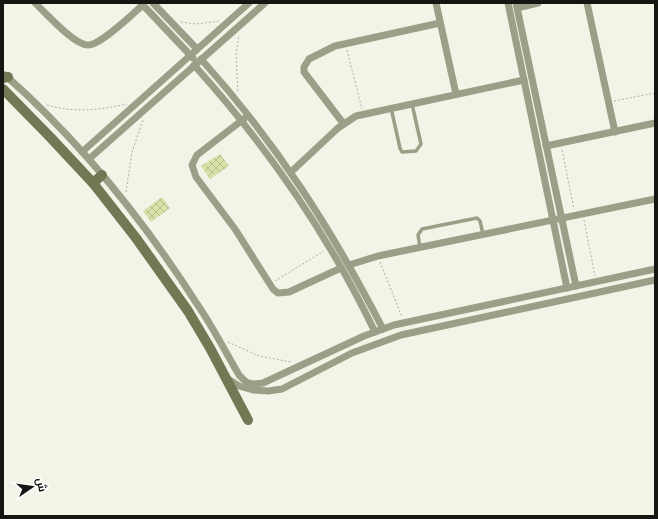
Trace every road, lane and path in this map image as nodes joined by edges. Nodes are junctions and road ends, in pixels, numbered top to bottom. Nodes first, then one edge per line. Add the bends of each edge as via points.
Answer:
1 (35, 3) edge
2 (153, 3) edge
3 (249, 3) edge
4 (264, 3) edge
5 (436, 3) edge
6 (508, 3) edge
7 (538, 3) edge
8 (587, 3) edge
9 (142, 4) edge
10 (517, 5) edge
11 (169, 20) junction
12 (223, 20) dead end
13 (244, 21) junction
14 (440, 23) junction
15 (345, 44) junction
16 (197, 49) junction
17 (190, 55) junction
18 (197, 62) junction
19 (530, 65) junction
20 (522, 67) junction
21 (5, 76) edge
22 (525, 83) junction
23 (534, 85) junction
24 (3, 89) edge
25 (655, 93) edge
26 (456, 94) junction
27 (132, 102) dead end
28 (608, 102) junction
29 (412, 103) junction
30 (46, 105) dead end
31 (150, 105) junction
32 (241, 105) junction
33 (391, 108) junction
34 (363, 114) junction
35 (249, 115) junction
36 (242, 120) junction
37 (344, 123) junction
38 (655, 123) edge
39 (615, 132) junction
40 (561, 143) junction
41 (546, 146) junction
42 (82, 152) junction
43 (89, 159) junction
44 (291, 172) junction
45 (102, 175) junction
46 (93, 183) junction
47 (655, 199) edge
48 (125, 203) junction
49 (583, 214) junction
50 (575, 215) junction
51 (562, 218) junction
52 (553, 220) junction
53 (483, 234) junction
54 (420, 247) junction
55 (329, 248) junction
56 (378, 256) junction
57 (348, 263) junction
58 (340, 267) junction
59 (655, 269) edge
60 (655, 280) edge
61 (596, 282) junction
62 (270, 284) junction
63 (576, 286) junction
64 (567, 288) junction
65 (404, 323) junction
66 (384, 329) junction
67 (375, 332) junction
68 (215, 333) junction
69 (292, 362) dead end
70 (226, 378) junction
71 (248, 420) dead end

1 - 9 street via 78,42 89,45 98,42
2 - 11 street
3 - 16 street
4 - 13 street
5 - 14 street
6 - 20 street
7 - 10 street
8 - 28 street
9 - 17 street
10 - 19 street
11 - 12 path via 196,24
11 - 16 street
13 - 18 street
13 - 32 path via 236,60 237,89
14 - 15 street
14 - 26 street
15 - 34 path
15 - 37 street via 317,54 309,59 304,67 306,76
16 - 17 street
17 - 18 street
17 - 42 street
18 - 31 street
18 - 32 street
18 - 36 street
19 - 20 street
19 - 23 street
20 - 22 street
21 - 42 street via 55,122
22 - 23 street
22 - 26 street
22 - 52 street
23 - 41 street
24 - 46 street
25 - 28 path
26 - 29 street
27 - 30 path via 89,110
28 - 39 street
29 - 33 street
29 - 33 lane via 421,144 416,151 404,153 401,150
31 - 43 street
31 - 48 path via 132,152
32 - 35 street
33 - 34 street
34 - 37 street
35 - 36 street
35 - 44 street
36 - 55 street via 288,182
36 - 62 street via 197,155 192,170 235,229
37 - 44 street
38 - 39 street
39 - 40 street
40 - 41 street
40 - 50 path
41 - 51 street
42 - 43 street
43 - 45 street
44 - 57 street
45 - 46 street
45 - 48 street
46 - 70 street via 188,311
47 - 49 street
48 - 68 street via 172,267
49 - 50 street
49 - 61 path
50 - 51 street
51 - 52 street
51 - 63 street
52 - 53 street
52 - 64 street
53 - 54 street
53 - 54 lane via 477,218 422,229 418,235
54 - 56 street
55 - 58 street
55 - 62 path
56 - 57 street
56 - 65 path
57 - 58 street
57 - 66 street
58 - 62 street via 284,294 278,293
58 - 67 street
59 - 61 street
60 - 70 street via 401,335 352,353 282,389 253,390 239,386
61 - 63 street
63 - 64 street
64 - 65 street
65 - 66 street
66 - 67 street
67 - 68 street via 275,379 253,384 246,382 239,375
68 - 69 path via 259,356
70 - 71 street

